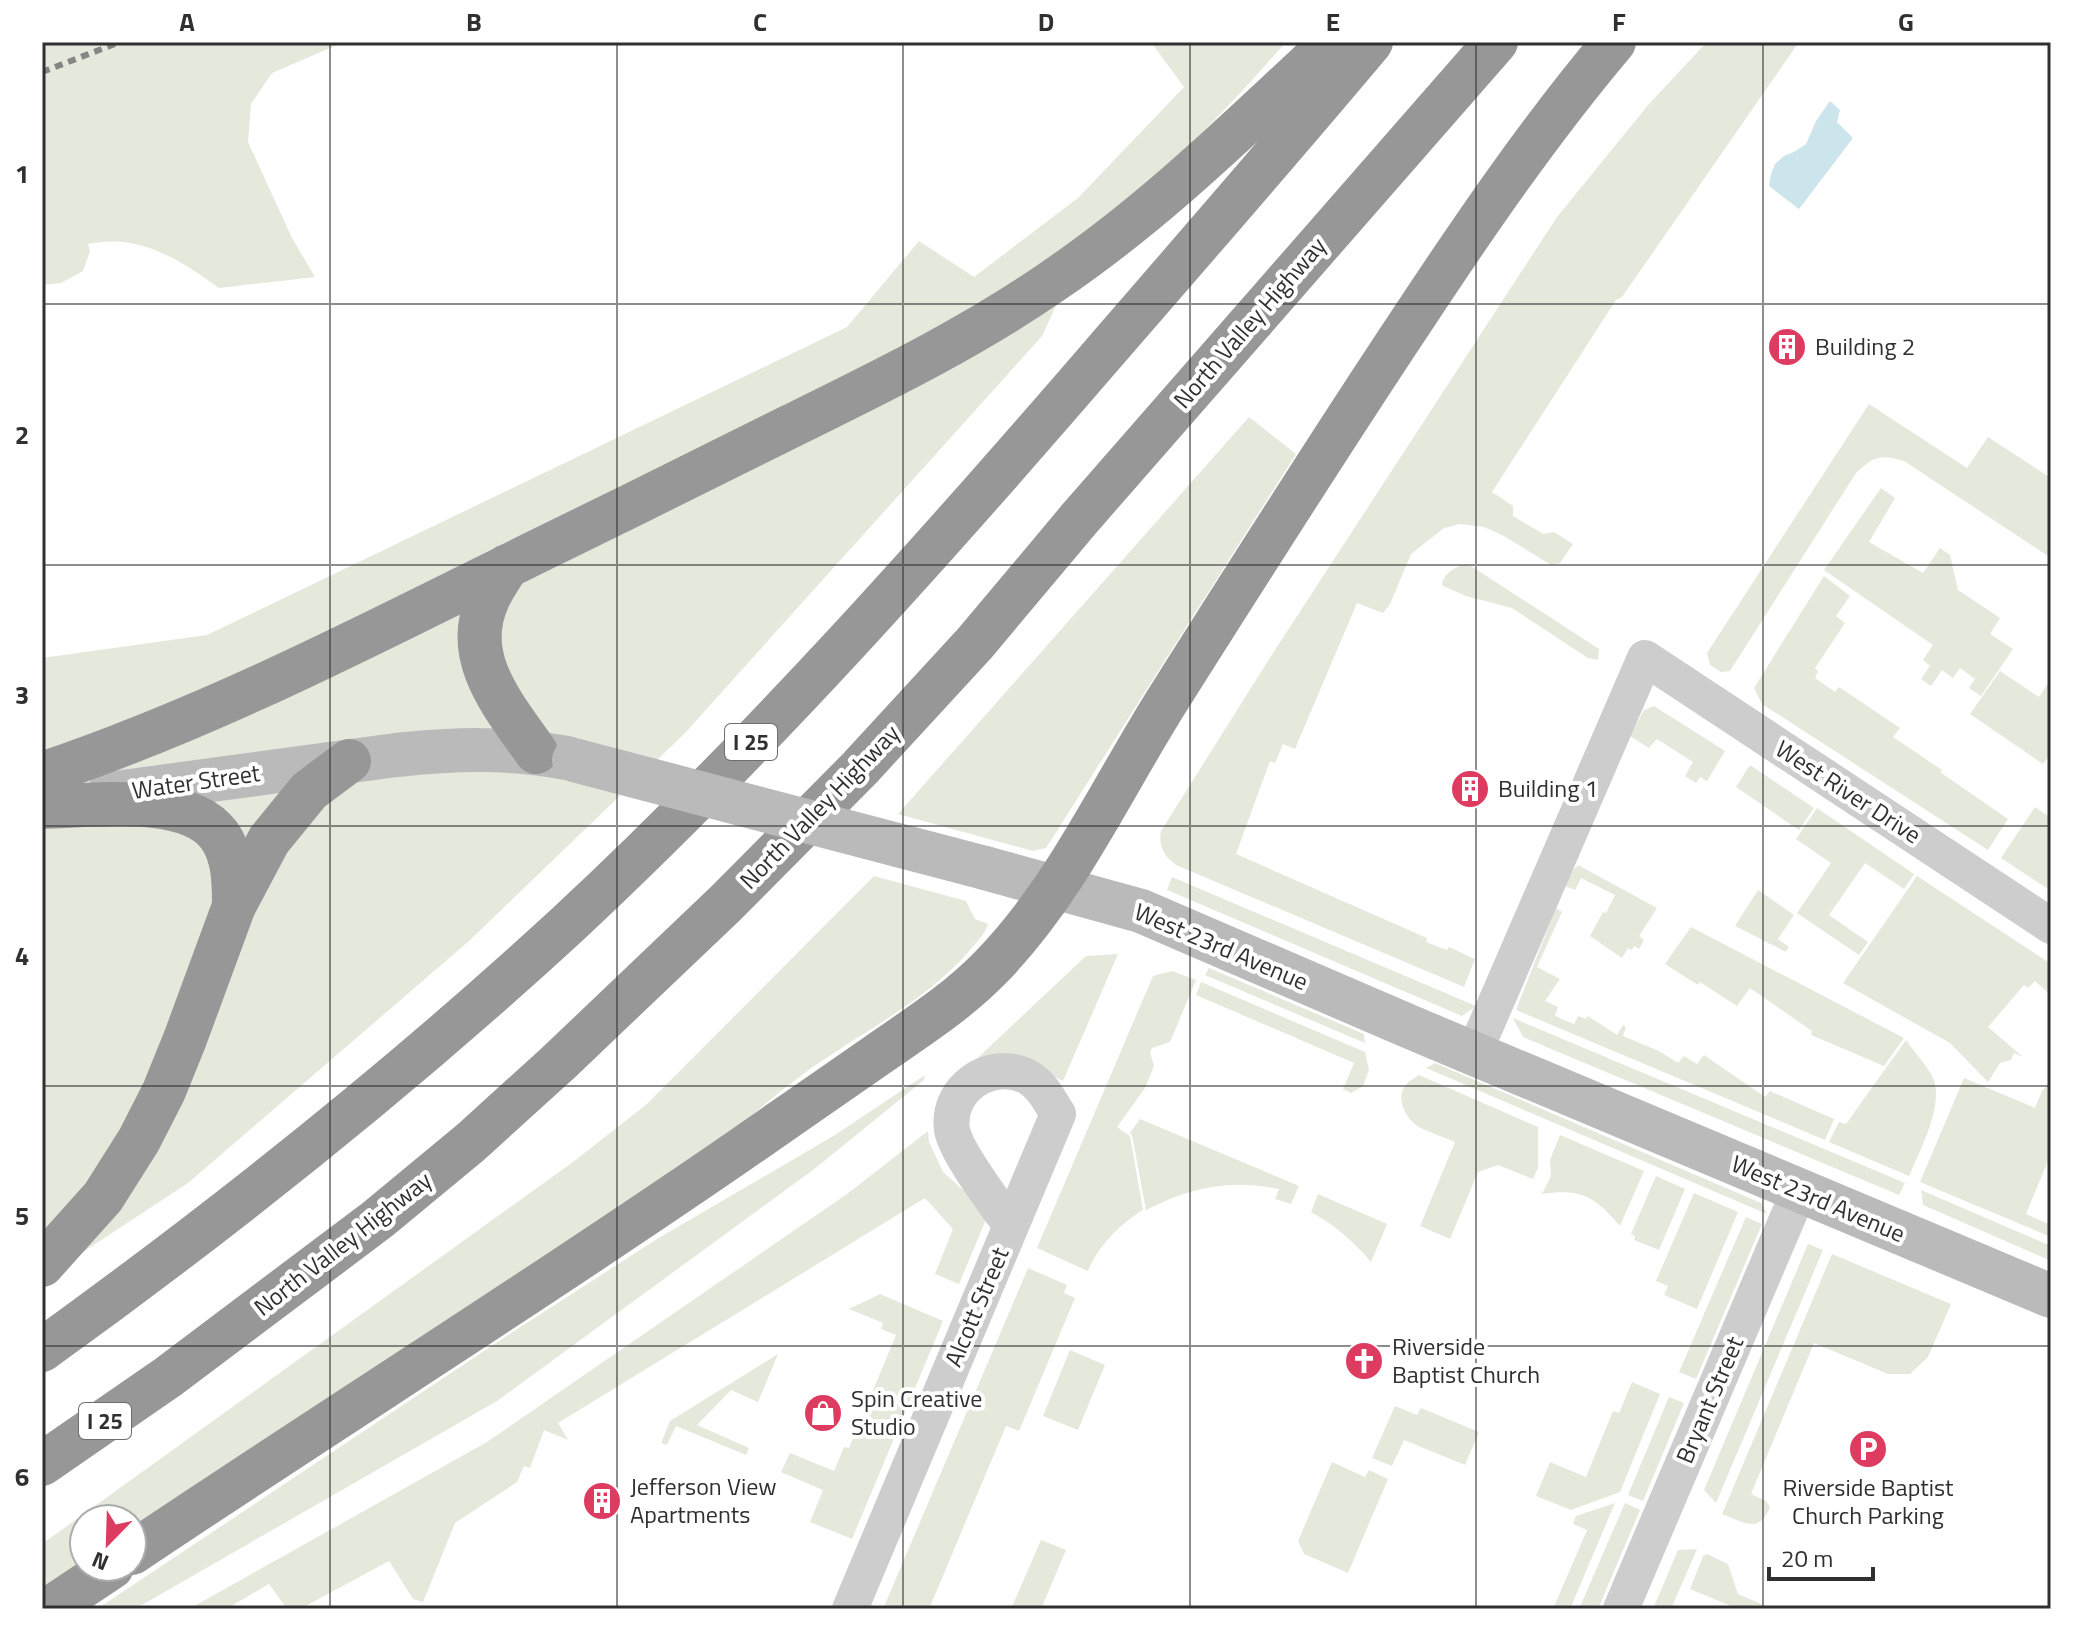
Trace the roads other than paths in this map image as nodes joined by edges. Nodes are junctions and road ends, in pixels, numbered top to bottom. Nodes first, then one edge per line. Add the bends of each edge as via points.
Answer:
1 (1332, 42) edge
2 (1371, 42) edge
3 (1496, 42) edge
4 (1614, 42) edge
5 (507, 566) junction
6 (555, 756) junction
7 (349, 761) junction
8 (42, 774) edge
9 (42, 806) edge
10 (1056, 888) junction
11 (234, 906) junction
12 (2051, 926) edge
13 (1474, 1053) junction
14 (1799, 1191) junction
15 (1011, 1226) dead end
16 (42, 1265) edge
17 (2051, 1296) edge
18 (42, 1350) edge
19 (168, 1377) junction
20 (42, 1464) edge
21 (42, 1476) edge
22 (148, 1543) edge
23 (88, 1583) edge
24 (49, 1609) edge
25 (850, 1609) edge
26 (1621, 1609) edge

1 - 5 highway via 1168,194 1002,315
2 - 18 highway, I 25 via 890,597 656,839 484,1000 355,1109 219,1219
3 - 19 highway, North Valley Highway / I 25 via 975,643 849,779 648,979 471,1142
4 - 10 highway via 1487,207 1343,423 1153,723
5 - 6 highway via 487,600 479,631 480,655 501,704
5 - 8 highway via 316,662 102,754
6 - 7 street, West 23rd Avenue via 488,749
6 - 10 street, West 23rd Avenue, bridge
7 - 9 street, Water Street
7 - 11 highway via 309,791 269,840
9 - 11 highway via 144,804 205,820 229,855
10 - 13 street, West 23rd Avenue via 1141,911
10 - 22 highway via 991,967 952,1003 573,1264
11 - 16 highway via 164,1091 139,1140 103,1197
12 - 13 street, West River Drive via 1645,658
13 - 14 street, West 23rd Avenue
14 - 17 street, West 23rd Avenue
14 - 26 street, Bryant Street
15 - 25 street, Alcott Street
19 - 20 highway, North Valley Highway / I 25
19 - 21 highway
23 - 24 highway

